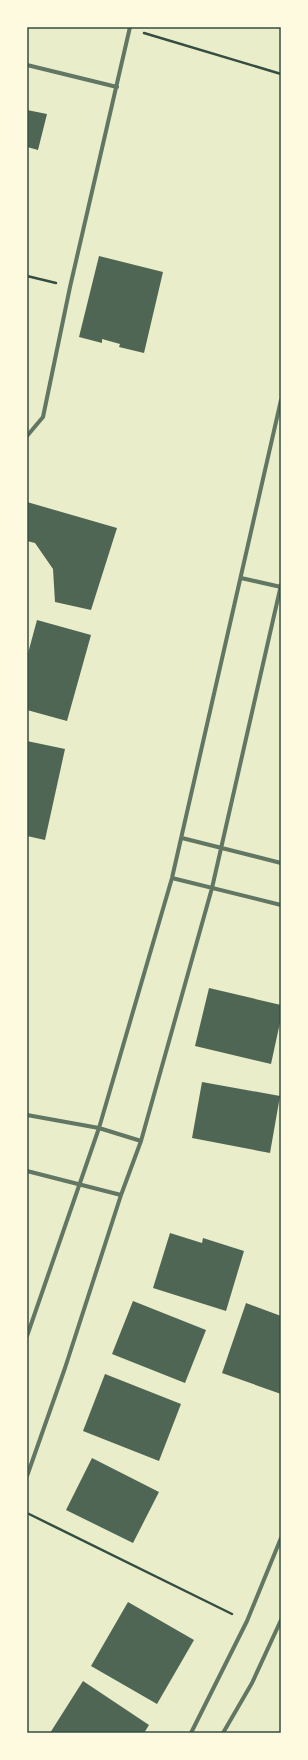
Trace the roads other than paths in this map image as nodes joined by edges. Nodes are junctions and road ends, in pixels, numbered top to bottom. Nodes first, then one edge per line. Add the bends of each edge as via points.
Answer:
1 (130, 28) edge
2 (27, 65) edge
3 (117, 87) junction
4 (281, 400) edge
5 (27, 436) edge
6 (240, 578) junction
7 (281, 586) edge
8 (182, 838) junction
9 (221, 848) junction
10 (281, 863) edge
11 (172, 878) junction
12 (212, 888) junction
13 (281, 905) edge
14 (27, 1115) edge
15 (99, 1128) junction
16 (141, 1140) junction
17 (27, 1171) edge
18 (80, 1185) junction
19 (121, 1195) junction
20 (27, 1336) edge
21 (27, 1476) edge
22 (281, 1538) edge
23 (281, 1620) edge
24 (191, 1733) edge
25 (223, 1733) edge

1 - 3 street
2 - 3 street
3 - 5 street via 70,287 43,417
4 - 6 street
6 - 7 street
6 - 8 street
7 - 9 street
8 - 9 street
8 - 11 street
9 - 10 street
9 - 12 street
11 - 12 street
11 - 15 street
12 - 13 street
12 - 16 street
14 - 15 street
15 - 16 street
15 - 18 street
16 - 19 street
17 - 18 street
18 - 19 street
18 - 20 street
19 - 21 street
22 - 24 street via 247,1621
23 - 25 street via 252,1683

